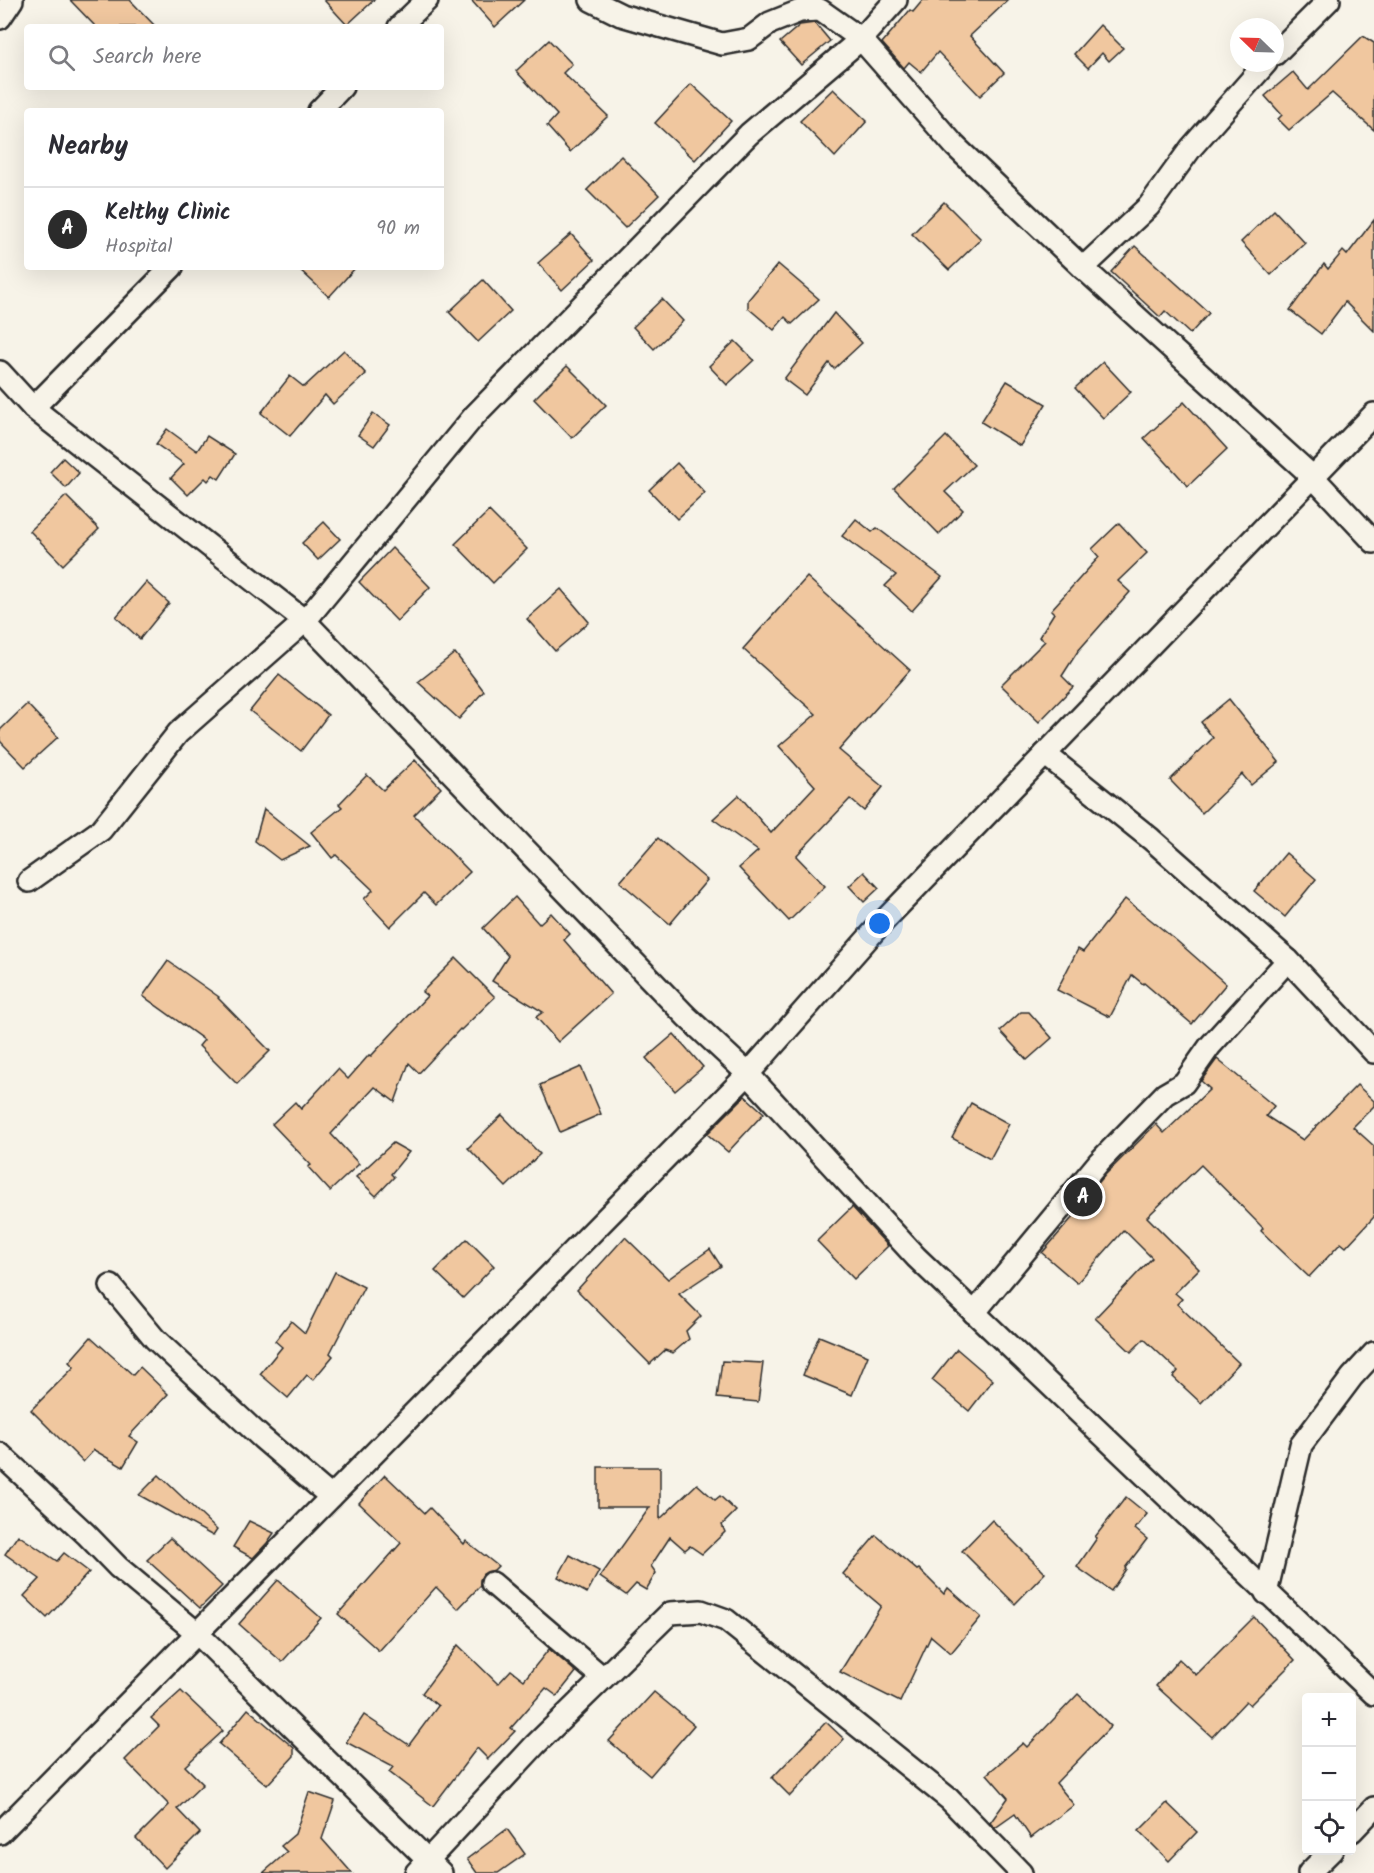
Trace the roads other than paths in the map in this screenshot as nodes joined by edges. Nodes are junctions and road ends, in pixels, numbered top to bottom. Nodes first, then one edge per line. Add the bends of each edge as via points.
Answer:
1 (12, 0) edge
2 (427, 0) edge
3 (591, 0) edge
4 (896, 0) edge
5 (1329, 0) edge
6 (0, 18) edge
7 (402, 24) edge
8 (861, 39) junction
9 (1284, 45) edge
10 (1258, 72) edge
11 (339, 90) edge
12 (322, 108) edge
13 (1083, 268) junction
14 (169, 270) edge
15 (0, 372) edge
16 (33, 408) junction
17 (1374, 414) edge
18 (1313, 477) junction
19 (1374, 542) edge
20 (305, 621) junction
21 (1045, 754) junction
22 (29, 881) dead end
23 (1288, 960) junction
24 (1374, 1053) edge
25 (748, 1074) junction
26 (111, 1286) dead end
27 (974, 1313) junction
28 (1374, 1353) edge
29 (0, 1454) edge
30 (332, 1497) junction
31 (492, 1583) dead end
32 (1266, 1593) junction
33 (197, 1633) junction
34 (603, 1678) junction
35 (1374, 1694) edge
36 (1374, 1808) edge
37 (1356, 1827) edge
38 (0, 1833) edge
39 (1328, 1855) edge
40 (428, 1869) edge
41 (1021, 1873) edge
42 (1309, 1873) edge

1 - 6 street
2 - 7 street
3 - 8 street via 621,15 722,44 748,39 800,11 820,10
4 - 8 street
5 - 9 street
8 - 13 street via 955,147
8 - 20 street via 749,134 475,415
10 - 13 street via 1191,148 1149,206
11 - 12 street
13 - 18 street
14 - 16 street
15 - 16 street
16 - 20 street
17 - 18 street
18 - 19 street
18 - 21 street
20 - 22 street via 178,733 101,830
20 - 25 street via 686,1016
21 - 23 street via 1151,839
21 - 25 street via 877,928
23 - 24 street
23 - 27 street via 1210,1046 1184,1083 1165,1094 1099,1162
25 - 27 street via 916,1257
25 - 30 street
26 - 30 street via 155,1339
27 - 32 street
28 - 32 street via 1301,1445
29 - 33 street via 118,1567
30 - 33 street
31 - 34 street
32 - 35 street
33 - 38 street
33 - 40 street
34 - 40 street via 535,1745
34 - 41 street via 670,1614 701,1611 726,1620 949,1799
36 - 37 street
39 - 42 street

